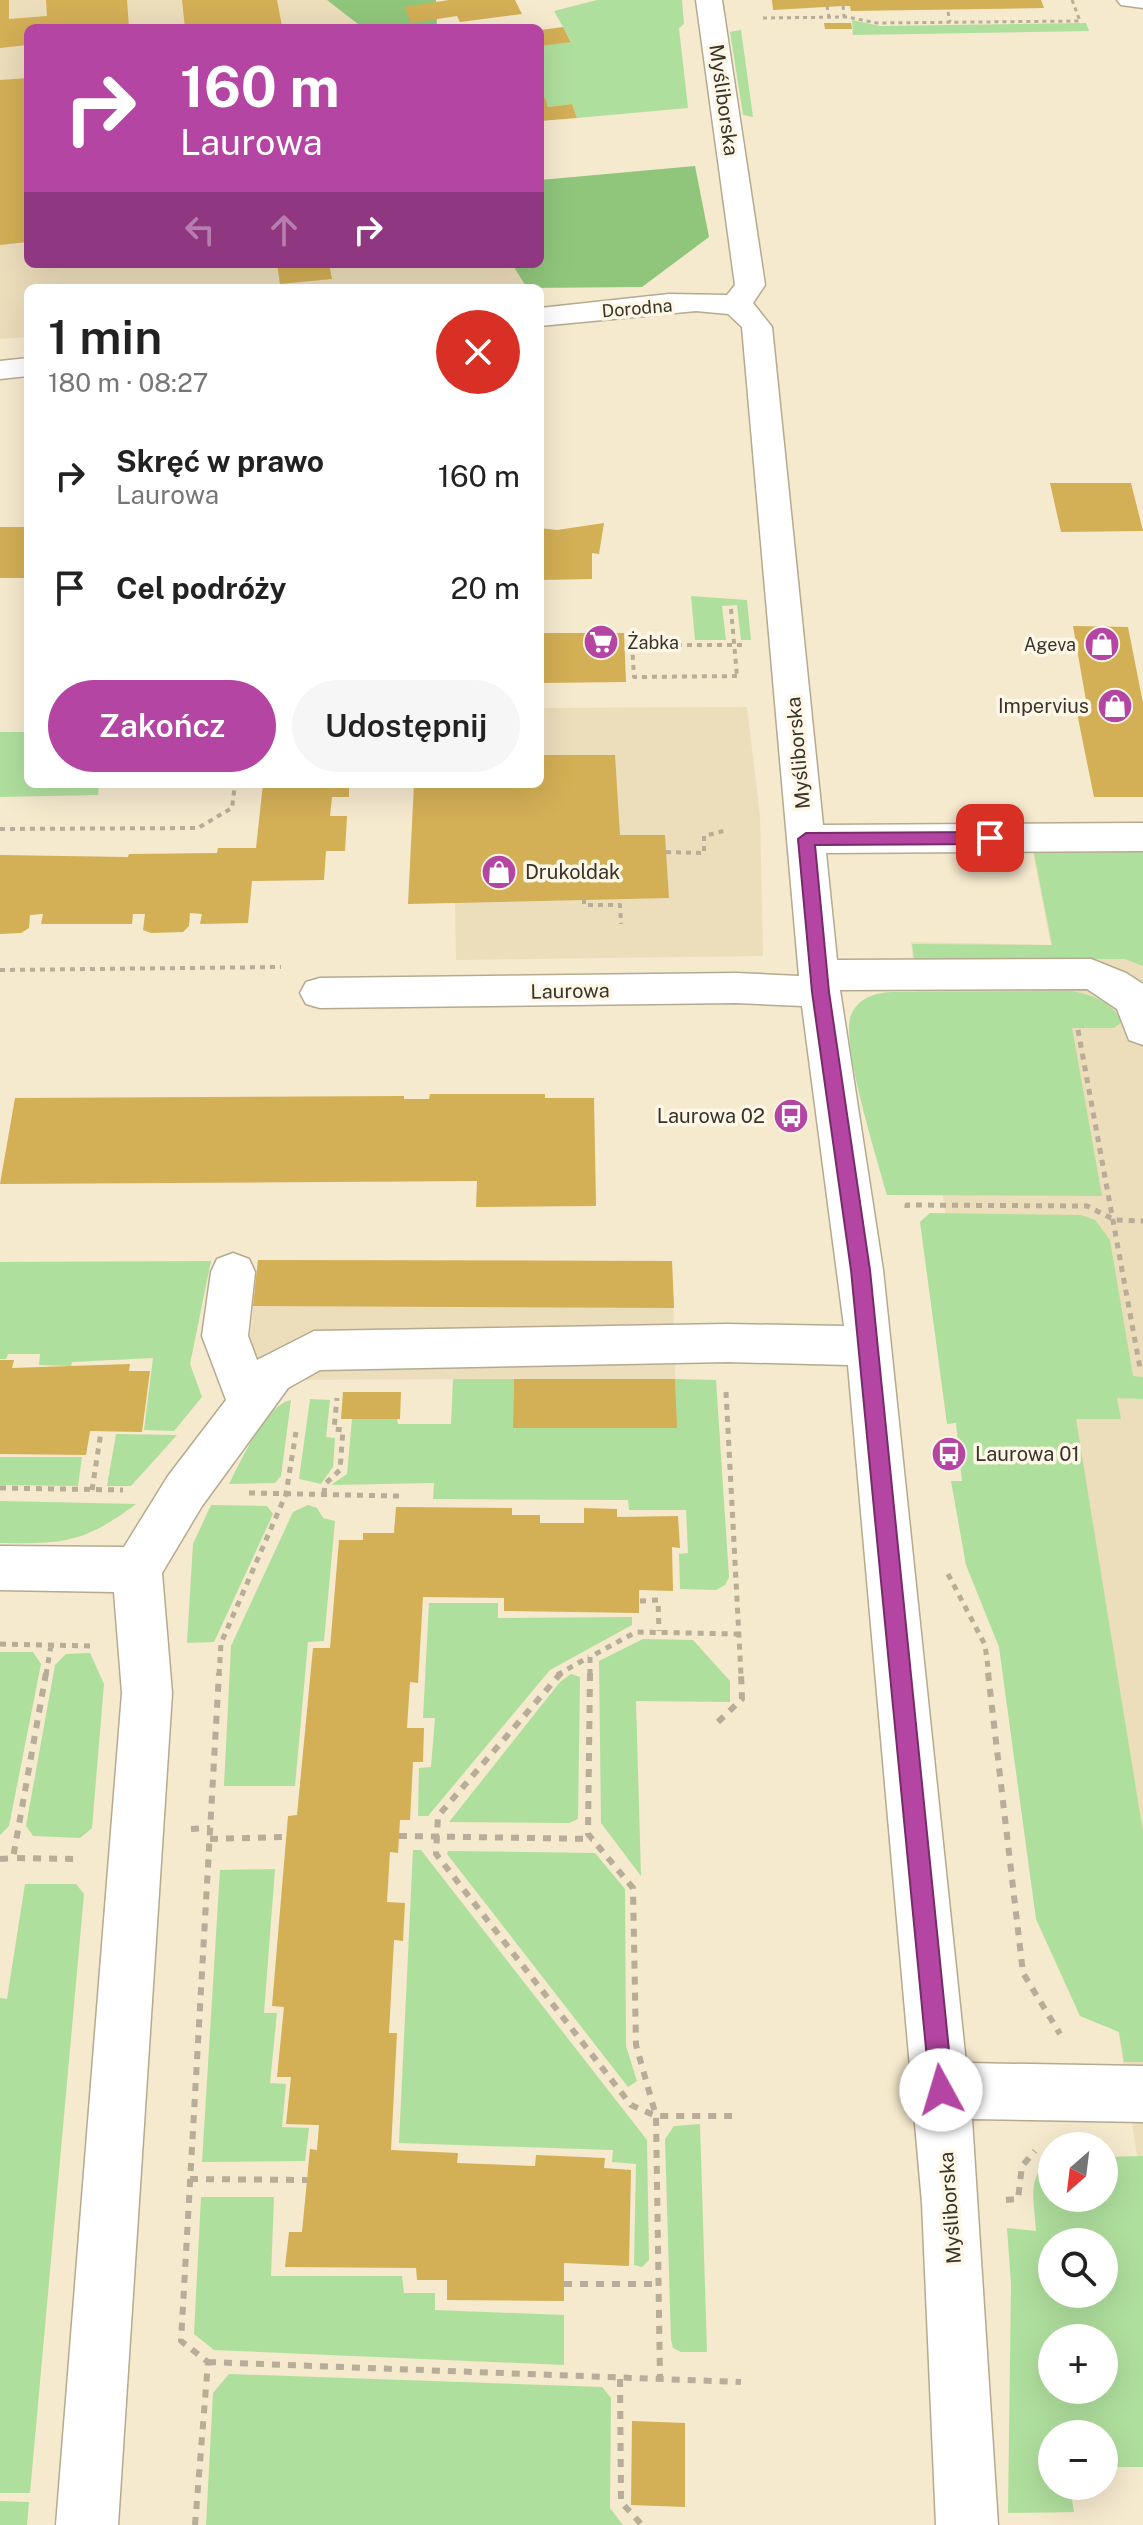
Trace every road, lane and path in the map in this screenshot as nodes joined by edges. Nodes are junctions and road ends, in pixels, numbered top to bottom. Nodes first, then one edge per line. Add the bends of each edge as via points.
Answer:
1 (709, 0) edge
2 (1072, 0) edge
3 (1130, 0) edge
4 (1143, 0) edge
5 (827, 6) dead end
6 (843, 6) dead end
7 (807, 10) dead end
8 (948, 12) dead end
9 (809, 17) junction
10 (829, 17) junction
11 (844, 17) junction
12 (763, 18) dead end
13 (950, 22) junction
14 (735, 306) junction
15 (544, 317) edge
16 (24, 367) edge
17 (0, 370) edge
18 (731, 609) dead end
19 (735, 645) junction
20 (747, 645) dead end
21 (737, 676) junction
22 (749, 676) dead end
23 (234, 788) edge
24 (0, 829) edge
25 (727, 830) dead end
26 (1143, 837) edge
27 (806, 839) junction
28 (666, 852) dead end
29 (584, 899) dead end
30 (621, 924) dead end
31 (0, 970) edge
32 (820, 983) junction
33 (320, 993) joint
34 (1143, 1029) edge
35 (1078, 1030) dead end
36 (908, 1218) dead end
37 (1115, 1220) junction
38 (1143, 1221) edge
39 (233, 1272) dead end
40 (727, 1343) junction
41 (868, 1346) junction
42 (1143, 1368) edge
43 (326, 1369) junction
44 (250, 1403) junction
45 (101, 1432) dead end
46 (92, 1490) dead end
47 (324, 1494) dead end
48 (371, 1496) dead end
49 (399, 1496) dead end
50 (946, 1561) dead end
51 (0, 1568) edge
52 (137, 1570) junction
53 (640, 1601) dead end
54 (659, 1631) junction
55 (740, 1634) junction
56 (51, 1645) dead end
57 (590, 1657) junction
58 (718, 1722) dead end
59 (399, 1836) dead end
60 (436, 1836) junction
61 (286, 1837) dead end
62 (210, 1839) junction
63 (592, 1839) junction
64 (13, 1858) junction
65 (0, 1859) edge
66 (83, 1860) dead end
67 (941, 2090) junction
68 (1075, 2093) junction
69 (1143, 2094) edge
70 (656, 2116) junction
71 (732, 2116) dead end
72 (1038, 2148) edge
73 (190, 2179) junction
74 (307, 2180) dead end
75 (951, 2203) junction
76 (564, 2284) dead end
77 (658, 2284) junction
78 (208, 2362) junction
79 (620, 2379) junction
80 (660, 2379) junction
81 (741, 2382) dead end
82 (87, 2525) edge
83 (195, 2525) edge
84 (642, 2525) edge
85 (967, 2525) edge

1 - 14 street, Myśliborska via 750,285
2 - 13 path via 1080,21
3 - 4 street
5 - 10 path
6 - 11 path
7 - 9 path
8 - 13 path
9 - 10 path
9 - 12 path
10 - 11 path
11 - 13 path via 877,23
14 - 15 street, Dorodna via 704,302
14 - 27 street, Myśliborska via 757,327
16 - 17 street
18 - 19 path
19 - 20 path
19 - 21 path
19 - 21 path via 632,645 634,677
21 - 22 path
23 - 24 path via 232,808 198,828
25 - 28 path via 704,836 704,853
26 - 27 street
27 - 32 street, Myśliborska
29 - 30 path via 584,905 620,905
31 - 33 path via 316,967
32 - 33 street, Laurowa
32 - 34 street, Laurowa via 1091,974 1126,988
32 - 41 street, Myśliborska
35 - 37 path
36 - 37 path via 907,1205 1087,1206
37 - 38 path
37 - 42 path
39 - 44 street via 225,1336
40 - 41 street
40 - 43 street
40 - 55 path
41 - 67 street, Myśliborska
43 - 44 street via 272,1374
43 - 47 path via 334,1429 343,1430 340,1470 325,1484
43 - 62 path via 302,1395 286,1494 221,1643
44 - 52 street via 185,1491
45 - 46 path
48 - 49 path
50 - 68 path via 948,1577 985,1645 1023,1973 1070,2050
51 - 52 street
52 - 82 street via 147,1693
53 - 54 path via 658,1600
54 - 55 path
54 - 57 path via 636,1632
55 - 58 path via 742,1699
56 - 64 path
57 - 60 path via 554,1677 438,1816
57 - 63 path
59 - 60 path
60 - 63 path
60 - 70 path via 436,1854 631,2105
61 - 62 path
62 - 73 path
63 - 70 path via 633,1888 636,2045
64 - 65 path
64 - 66 path
67 - 68 street
67 - 75 street, Myśliborska
68 - 69 street
70 - 71 path
70 - 77 path
72 - 75 path via 1018,2176 1018,2199
73 - 74 path
73 - 78 path via 181,2341
75 - 85 street, Myśliborska
76 - 77 path
77 - 80 path
78 - 79 path
78 - 83 path
79 - 80 path
79 - 84 path via 621,2502
80 - 81 path

